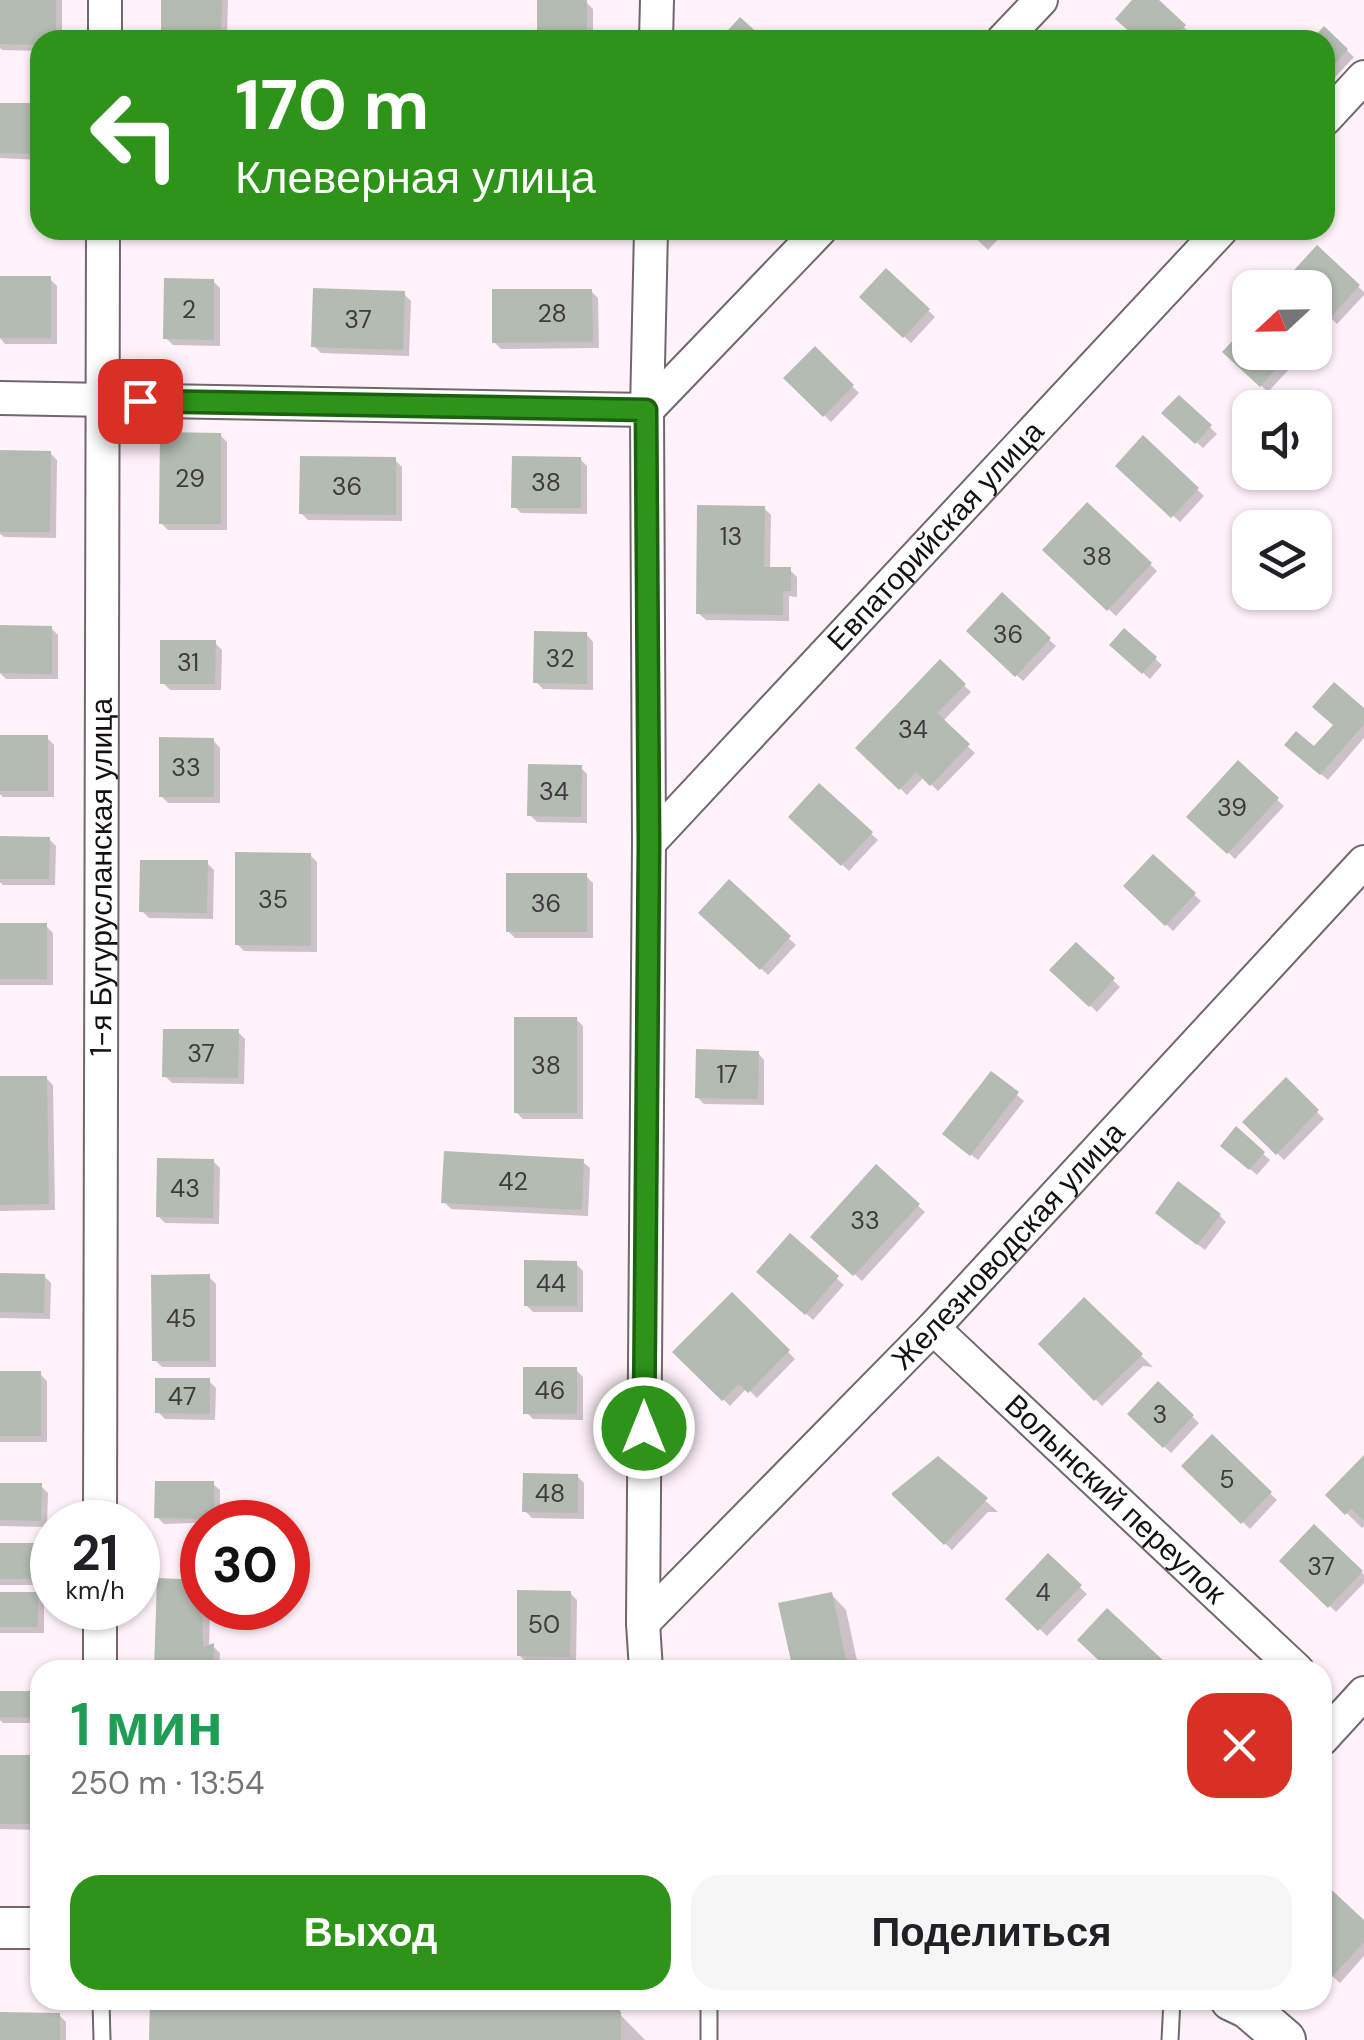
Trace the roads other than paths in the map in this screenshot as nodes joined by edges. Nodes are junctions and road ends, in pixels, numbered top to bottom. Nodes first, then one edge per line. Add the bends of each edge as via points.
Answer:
1 (105, 0) edge
2 (658, 0) edge
3 (1041, 0) edge
4 (105, 30) edge
5 (656, 30) edge
6 (1012, 30) edge
7 (1364, 77) edge
8 (1335, 108) edge
9 (102, 240) edge
10 (651, 240) edge
11 (810, 240) edge
12 (1213, 240) edge
13 (0, 398) edge
14 (100, 400) junction
15 (646, 410) junction
16 (649, 844) junction
17 (1364, 862) edge
18 (932, 1328) junction
19 (100, 1500) edge
20 (643, 1623) junction
21 (100, 1630) edge
22 (100, 1660) edge
23 (645, 1660) edge
24 (1286, 1660) edge
25 (0, 1928) edge
26 (30, 1928) edge
27 (102, 2010) edge
28 (709, 2010) edge
29 (1172, 2010) edge
30 (1250, 2010) edge
31 (102, 2040) edge
32 (709, 2040) edge
33 (1170, 2040) edge
34 (1285, 2040) edge

1 - 4 street
2 - 5 street
3 - 6 street
7 - 8 street
9 - 14 street, 1-я Бугурусланская улица
10 - 15 street
11 - 15 street
12 - 16 street, Евпаторийская улица
13 - 14 street
14 - 15 street
14 - 19 street, 1-я Бугурусланская улица
15 - 16 street
16 - 20 street
17 - 18 street, Железноводская улица
18 - 20 street, Железноводская улица
18 - 24 street, Волынский переулок
20 - 23 street
21 - 22 street
25 - 26 street
27 - 31 lane
28 - 32 lane
29 - 33 lane
30 - 34 street

